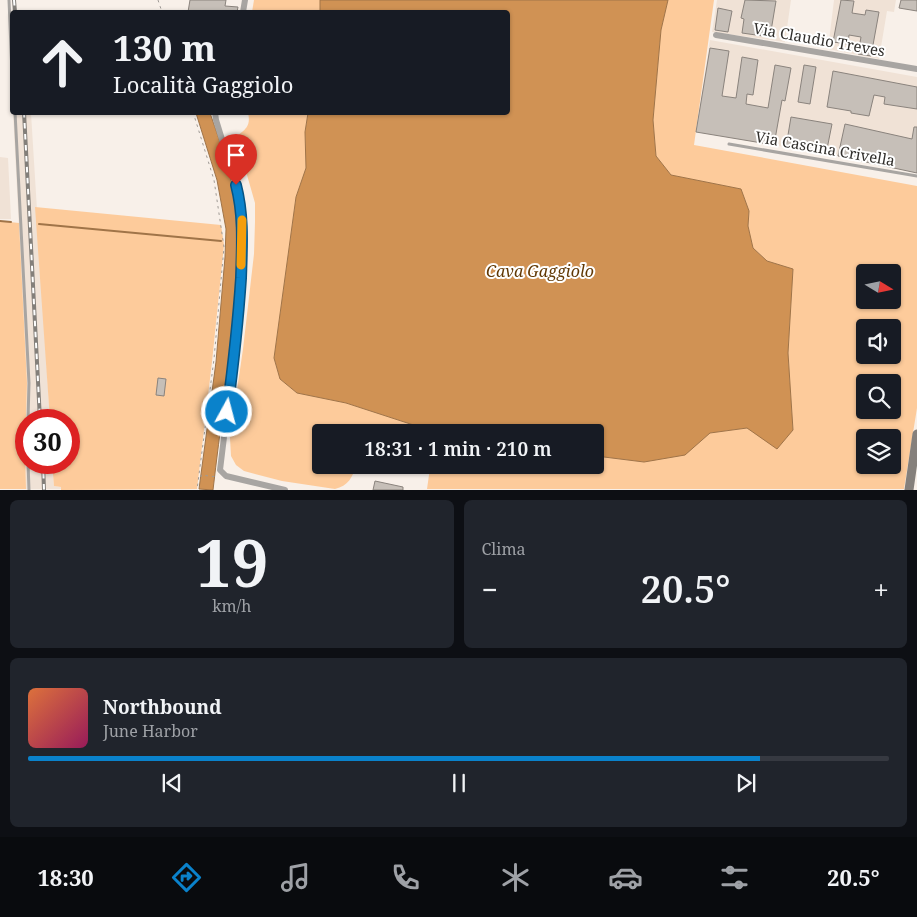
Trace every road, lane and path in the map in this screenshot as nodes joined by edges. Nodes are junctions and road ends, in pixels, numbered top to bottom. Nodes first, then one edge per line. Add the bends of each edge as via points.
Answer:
1 (8, 0) edge
2 (716, 35) dead end
3 (10, 36) edge
4 (917, 69) edge
5 (15, 115) edge
6 (194, 115) edge
7 (215, 115) edge
8 (729, 144) dead end
9 (917, 176) edge
10 (28, 409) edge
11 (917, 434) edge
12 (916, 452) edge
13 (28, 474) edge
14 (201, 476) dead end
15 (216, 477) dead end
16 (29, 490) edge
17 (197, 490) edge
18 (285, 490) edge
19 (909, 490) edge

1 - 3 lane
2 - 4 street, Via Claudio Treves
5 - 10 lane
6 - 17 path via 214,180 224,247
7 - 18 street via 243,223 238,322 220,470 224,476
8 - 9 lane, Via Cascina Crivella
11 - 12 street
12 - 19 street
13 - 16 lane
14 - 15 path

